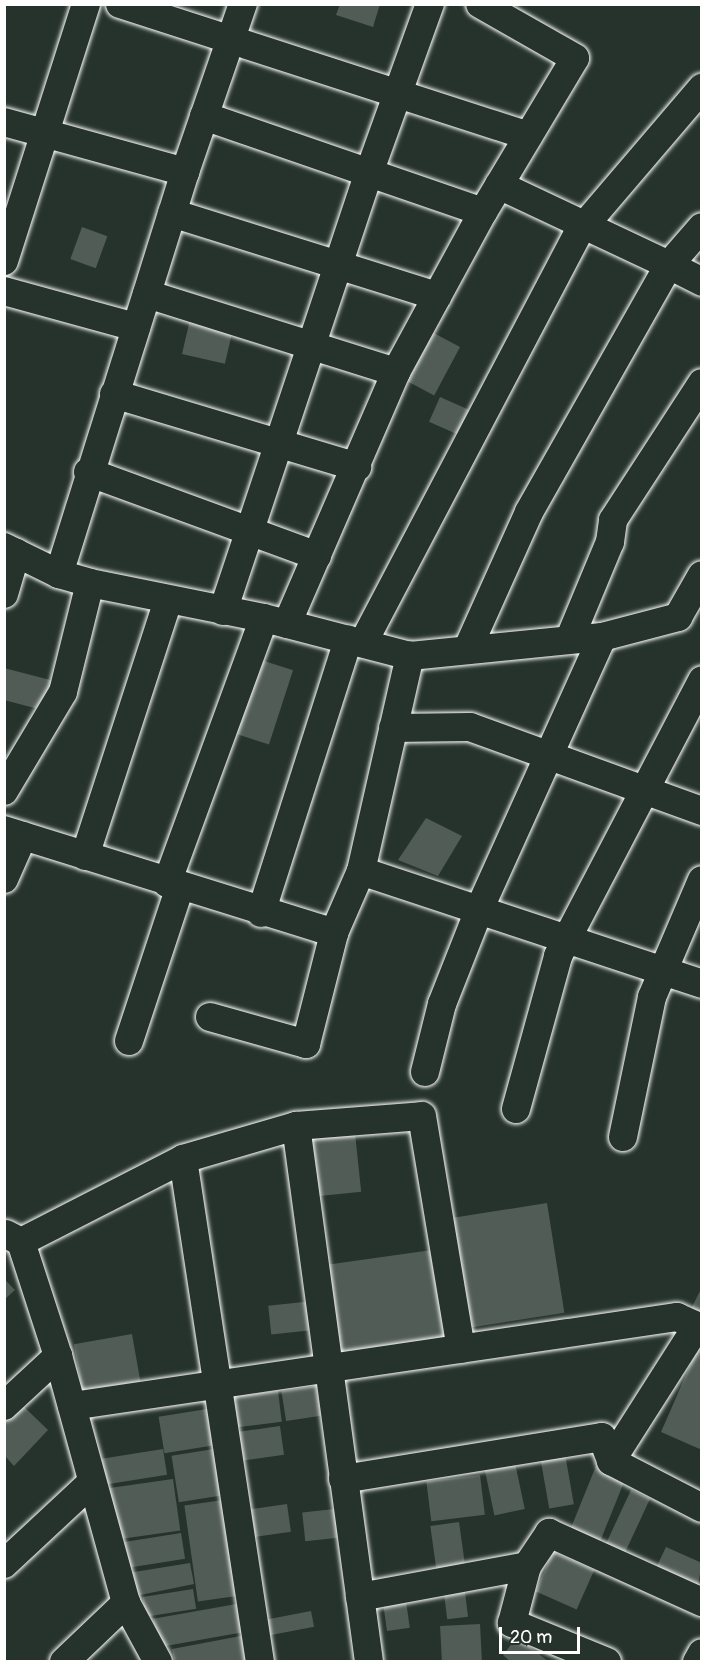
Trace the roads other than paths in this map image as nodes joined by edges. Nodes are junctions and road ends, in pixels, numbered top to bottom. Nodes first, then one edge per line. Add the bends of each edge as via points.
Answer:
1 (86, 4) edge
2 (120, 4) edge
3 (243, 4) edge
4 (430, 4) edge
5 (480, 4) edge
6 (231, 38) junction
7 (702, 88) edge
8 (397, 93) junction
9 (204, 116) junction
10 (4, 122) edge
11 (48, 134) junction
12 (528, 136) junction
13 (185, 172) junction
14 (369, 173) junction
15 (499, 185) junction
16 (483, 212) junction
17 (172, 213) junction
18 (586, 225) junction
19 (702, 226) edge
20 (4, 261) edge
21 (338, 265) junction
22 (669, 265) junction
23 (702, 282) edge
24 (4, 291) edge
25 (147, 294) junction
26 (437, 296) junction
27 (136, 327) junction
28 (312, 346) junction
29 (396, 372) junction
30 (702, 383) edge
31 (114, 394) junction
32 (279, 443) junction
33 (357, 466) junction
34 (88, 472) junction
35 (250, 532) junction
36 (10, 550) edge
37 (317, 556) junction
38 (59, 574) junction
39 (702, 575) edge
40 (90, 583) junction
41 (4, 594) edge
42 (168, 600) junction
43 (223, 611) junction
44 (690, 616) edge
45 (276, 621) junction
46 (602, 637) junction
47 (570, 638) junction
48 (356, 642) junction
49 (468, 648) junction
50 (410, 656) junction
51 (702, 680) edge
52 (393, 728) junction
53 (549, 754) junction
54 (4, 791) edge
55 (642, 791) junction
56 (702, 811) edge
57 (14, 833) edge
58 (85, 856) junction
59 (361, 871) junction
60 (4, 879) edge
61 (702, 880) edge
62 (174, 885) junction
63 (479, 910) junction
64 (261, 913) junction
65 (334, 933) junction
66 (567, 939) junction
67 (663, 971) junction
68 (702, 984) edge
69 (210, 1017) dead end
70 (129, 1041) dead end
71 (425, 1072) dead end
72 (516, 1109) dead end
73 (296, 1126) junction
74 (622, 1137) dead end
75 (183, 1159) junction
76 (13, 1238) edge
77 (461, 1349) junction
78 (57, 1356) junction
79 (327, 1368) junction
80 (216, 1384) junction
81 (4, 1406) edge
82 (72, 1406) junction
83 (611, 1461) junction
84 (343, 1479) junction
85 (92, 1482) junction
86 (702, 1508) edge
87 (4, 1564) edge
88 (527, 1566) junction
89 (360, 1597) junction
90 (702, 1602) edge
91 (126, 1603) junction
92 (702, 1653) edge
93 (64, 1662) edge
94 (158, 1662) edge
95 (260, 1662) edge
96 (369, 1662) edge
97 (607, 1662) edge
98 (697, 1662) edge

1 - 11 street
2 - 6 street
3 - 6 street
4 - 8 street
5 - 12 street via 575,58
6 - 8 street
6 - 9 street
7 - 18 street
8 - 12 street
8 - 14 street
9 - 13 street
9 - 14 street
10 - 11 street
11 - 13 street
11 - 20 street
12 - 15 street
13 - 17 street
14 - 16 street
14 - 21 street
15 - 16 street
15 - 18 street
16 - 26 street
17 - 21 street
17 - 25 street
18 - 22 street
18 - 48 street
19 - 22 street
21 - 26 street
21 - 28 street
22 - 23 street
22 - 49 street via 529,512
24 - 27 street
25 - 27 street
25 - 28 street
26 - 29 street
27 - 31 street
28 - 29 street
28 - 32 street
29 - 33 street
30 - 47 street via 613,520 610,543
31 - 32 street
31 - 34 street
32 - 33 street
32 - 35 street
33 - 37 street
34 - 35 street
34 - 38 street
35 - 37 street
35 - 43 street
36 - 38 street
36 - 41 street
37 - 45 street
38 - 40 street
39 - 44 street
40 - 42 street
40 - 54 street via 63,692
42 - 43 street
42 - 58 street
43 - 45 street
44 - 46 street
45 - 48 street
45 - 62 street
46 - 47 street
46 - 53 street
47 - 49 street
48 - 50 street
48 - 64 street
49 - 50 street
50 - 52 street
51 - 55 street
52 - 53 street via 470,727
52 - 59 street
53 - 55 street
53 - 63 street
55 - 56 street
55 - 66 street
57 - 58 street
57 - 60 street
58 - 62 street
59 - 63 street
59 - 65 street
61 - 67 street
62 - 64 street
62 - 70 street
63 - 66 street
63 - 71 street via 442,1004
64 - 65 street
65 - 69 street via 306,1044
66 - 67 street
66 - 72 street via 558,956
67 - 68 street
67 - 74 street via 652,997
73 - 75 street
73 - 77 street via 422,1116
73 - 79 street
75 - 76 street
75 - 80 street
76 - 78 street
77 - 79 street
77 - 83 street via 677,1317 697,1326
78 - 81 street
78 - 82 street
79 - 80 street
79 - 84 street
80 - 82 street
80 - 95 street
82 - 85 street
83 - 84 street via 602,1437
83 - 86 street
84 - 89 street
85 - 87 street
85 - 91 street
88 - 89 street
88 - 90 street via 549,1533
88 - 97 street via 512,1623
89 - 96 street
91 - 93 street
91 - 94 street
92 - 98 street

